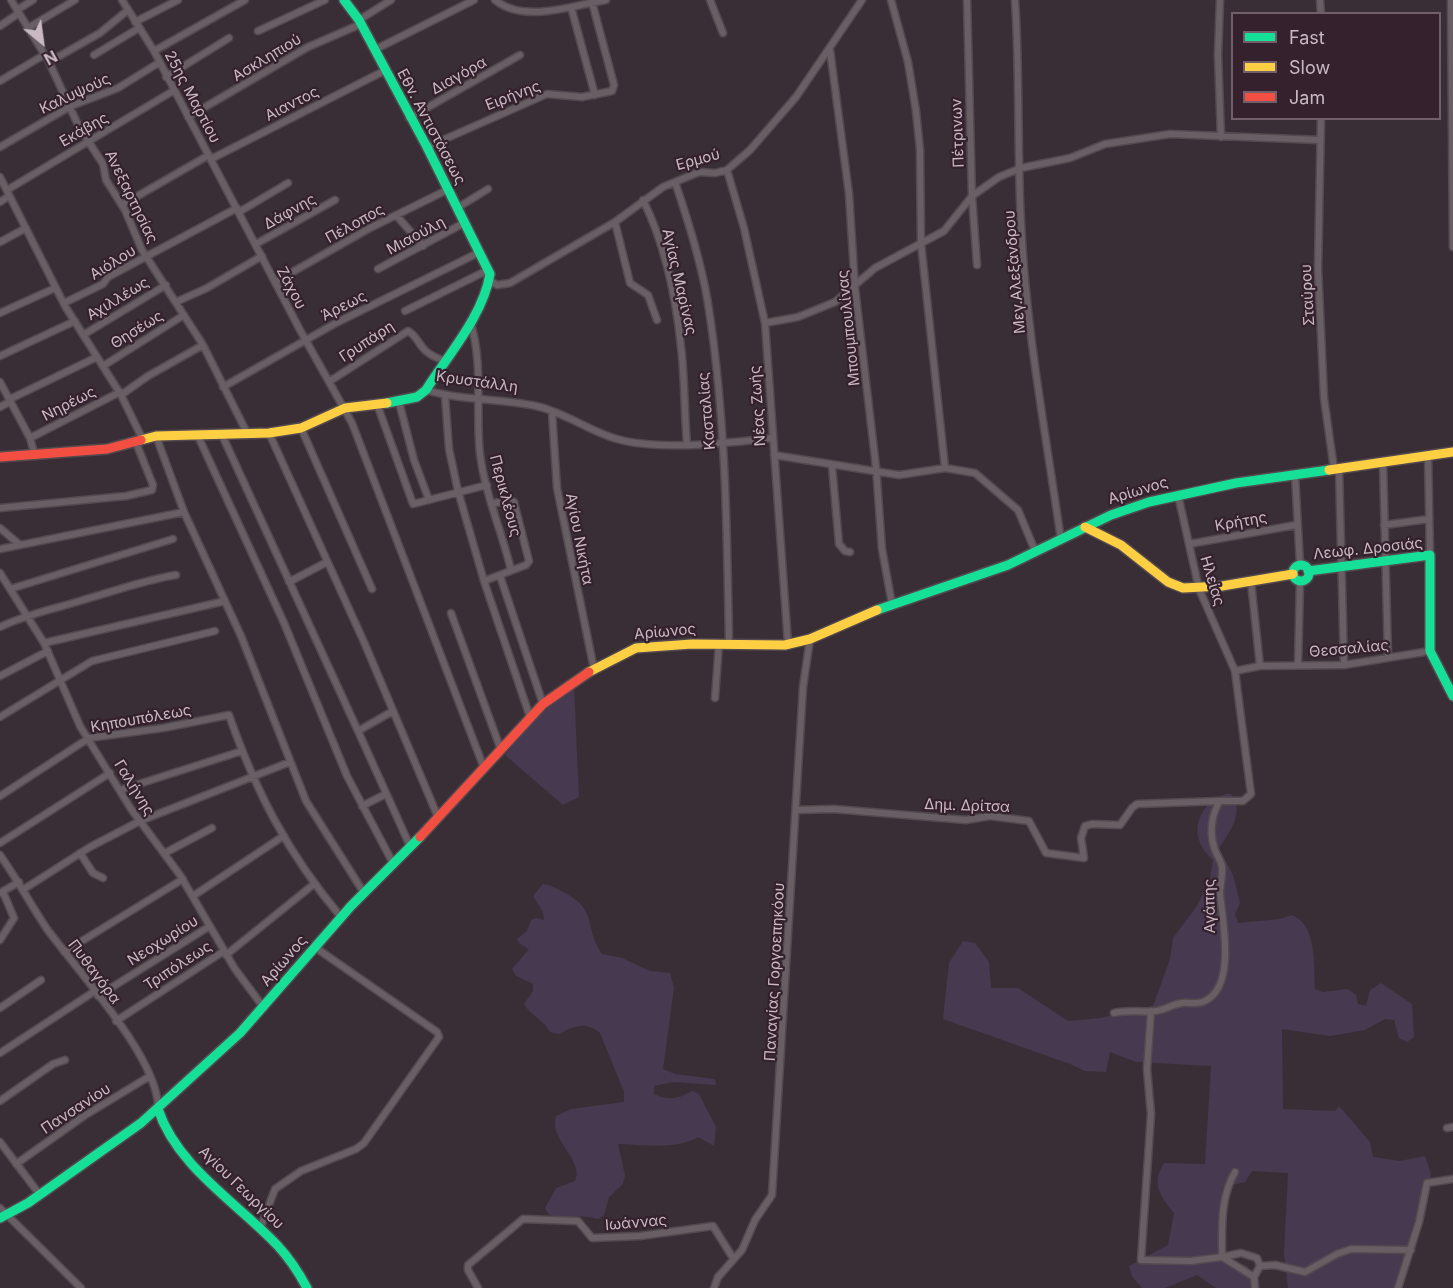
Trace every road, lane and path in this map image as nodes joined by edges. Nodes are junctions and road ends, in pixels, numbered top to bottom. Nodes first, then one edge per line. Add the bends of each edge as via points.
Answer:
1 (11, 0) edge
2 (33, 0) edge
3 (75, 0) edge
4 (122, 0) edge
5 (178, 0) edge
6 (245, 0) edge
7 (325, 0) edge
8 (344, 0) edge
9 (391, 0) edge
10 (474, 0) edge
11 (495, 0) edge
12 (606, 0) edge
13 (710, 0) edge
14 (862, 0) edge
15 (891, 0) edge
16 (967, 0) edge
17 (1015, 0) edge
18 (1220, 0) edge
19 (1451, 0) edge
20 (579, 2) edge
21 (592, 2) junction
22 (571, 7) junction
23 (128, 10) junction
24 (18, 12) junction
25 (360, 22) junction
26 (137, 25) junction
27 (0, 26) edge
28 (28, 28) junction
29 (258, 31) dead end
30 (723, 33) dead end
31 (229, 38) dead end
32 (374, 50) junction
33 (830, 50) junction
34 (154, 51) junction
35 (44, 55) junction
36 (94, 55) dead end
37 (520, 55) dead end
38 (160, 62) junction
39 (49, 63) junction
40 (384, 71) junction
41 (166, 77) junction
42 (0, 81) edge
43 (173, 91) junction
44 (595, 95) junction
45 (71, 106) junction
46 (188, 117) junction
47 (409, 117) junction
48 (1321, 120) edge
49 (1221, 137) junction
50 (1319, 140) junction
51 (88, 141) junction
52 (0, 147) edge
53 (427, 147) junction
54 (210, 157) junction
55 (1021, 168) junction
56 (727, 170) junction
57 (0, 177) edge
58 (675, 182) junction
59 (288, 183) dead end
60 (488, 189) dead end
61 (447, 190) junction
62 (8, 193) junction
63 (972, 196) junction
64 (335, 200) dead end
65 (643, 200) junction
66 (0, 202) edge
67 (122, 205) junction
68 (457, 208) junction
69 (238, 210) junction
70 (396, 215) junction
71 (615, 222) junction
72 (464, 223) junction
73 (26, 228) junction
74 (0, 242) edge
75 (921, 243) junction
76 (256, 244) junction
77 (423, 246) junction
78 (1453, 247) edge
79 (480, 252) junction
80 (147, 256) junction
81 (262, 256) junction
82 (976, 264) dead end
83 (378, 269) dead end
84 (488, 270) junction
85 (491, 281) junction
86 (275, 282) junction
87 (166, 285) junction
88 (56, 288) junction
89 (855, 288) junction
90 (176, 302) junction
91 (64, 303) junction
92 (405, 311) dead end
93 (0, 314) edge
94 (184, 315) junction
95 (657, 320) dead end
96 (75, 321) junction
97 (470, 321) junction
98 (765, 323) junction
99 (83, 335) junction
100 (306, 340) junction
101 (203, 345) junction
102 (0, 356) edge
103 (97, 357) junction
104 (443, 360) junction
105 (103, 366) junction
106 (330, 381) junction
107 (0, 382) edge
108 (223, 387) junction
109 (426, 390) junction
110 (120, 394) junction
111 (445, 396) junction
112 (478, 398) junction
113 (10, 400) junction
114 (399, 402) junction
115 (377, 404) junction
116 (0, 407) edge
117 (345, 408) junction
118 (552, 412) junction
119 (301, 428) junction
120 (269, 433) junction
121 (222, 435) junction
122 (248, 435) junction
123 (156, 436) junction
124 (198, 436) junction
125 (30, 438) junction
126 (773, 438) junction
127 (139, 439) junction
128 (722, 443) junction
129 (687, 444) junction
130 (1453, 452) edge
131 (774, 455) junction
132 (1428, 455) junction
133 (35, 456) junction
134 (0, 457) edge
135 (1383, 462) junction
136 (832, 466) junction
137 (945, 468) junction
138 (1336, 468) junction
139 (876, 470) junction
140 (1295, 474) junction
141 (487, 485) junction
142 (458, 491) junction
143 (1178, 495) junction
144 (429, 500) junction
145 (491, 504) junction
146 (0, 508) edge
147 (184, 512) junction
148 (1429, 519) junction
149 (1296, 525) junction
150 (1384, 525) junction
151 (1085, 527) junction
152 (0, 528) edge
153 (173, 538) dead end
154 (1061, 540) junction
155 (1189, 544) junction
156 (20, 545) junction
157 (0, 549) edge
158 (850, 552) dead end
159 (1036, 553) junction
160 (1430, 555) junction
161 (1384, 561) junction
162 (327, 562) junction
163 (1300, 565) junction
164 (1342, 566) junction
165 (511, 570) junction
166 (1308, 571) junction
167 (176, 574) dead end
168 (500, 576) junction
169 (1, 577) edge
170 (1297, 577) junction
171 (484, 581) junction
172 (289, 582) junction
173 (1251, 582) junction
174 (10, 589) junction
175 (372, 589) dead end
176 (1199, 589) junction
177 (225, 600) junction
178 (892, 604) junction
179 (451, 613) dead end
180 (27, 614) junction
181 (0, 627) edge
182 (215, 630) dead end
183 (810, 639) junction
184 (44, 643) junction
185 (724, 644) junction
186 (788, 644) junction
187 (48, 651) junction
188 (1430, 651) junction
189 (1388, 658) junction
190 (1298, 664) junction
191 (1344, 665) junction
192 (1260, 666) junction
193 (594, 669) junction
194 (1235, 671) junction
195 (0, 676) edge
196 (59, 681) junction
197 (1453, 696) edge
198 (715, 698) dead end
199 (543, 704) junction
200 (393, 711) junction
201 (0, 717) edge
202 (530, 717) junction
203 (358, 731) junction
204 (89, 738) junction
205 (501, 750) junction
206 (242, 751) junction
207 (290, 762) junction
208 (484, 768) junction
209 (110, 773) junction
210 (253, 779) junction
211 (120, 790) junction
212 (386, 794) junction
213 (0, 796) edge
214 (1220, 801) junction
215 (362, 806) junction
216 (796, 810) junction
217 (438, 817) junction
218 (140, 821) junction
219 (213, 828) dead end
220 (282, 837) junction
221 (0, 843) edge
222 (410, 846) junction
223 (80, 853) junction
224 (165, 853) junction
225 (0, 855) edge
226 (394, 865) junction
227 (103, 878) dead end
228 (183, 879) junction
229 (19, 882) junction
230 (314, 884) junction
231 (24, 889) junction
232 (1, 893) edge
233 (364, 893) junction
234 (193, 896) junction
235 (341, 917) junction
236 (210, 926) junction
237 (0, 940) edge
238 (316, 948) junction
239 (64, 952) junction
240 (225, 953) junction
241 (41, 980) dead end
242 (96, 993) junction
243 (0, 1008) edge
244 (264, 1008) junction
245 (1151, 1011) junction
246 (1114, 1013) dead end
247 (116, 1021) junction
248 (0, 1053) edge
249 (64, 1060) dead end
250 (150, 1076) junction
251 (0, 1101) edge
252 (158, 1109) junction
253 (0, 1142) edge
254 (16, 1164) junction
255 (1235, 1172) dead end
256 (1453, 1179) edge
257 (40, 1195) junction
258 (2, 1214) edge
259 (260, 1229) junction
260 (1411, 1250) junction
261 (1222, 1257) junction
262 (733, 1258) junction
263 (1260, 1266) junction
264 (1254, 1277) junction
265 (81, 1288) edge
266 (307, 1288) edge
267 (478, 1288) edge
268 (714, 1288) edge
269 (1255, 1288) edge
270 (1398, 1288) edge

1 - 24 street, Ανεξαρτησίας
2 - 24 street
3 - 28 street
4 - 23 street, 25ης Μαρτίου
5 - 26 street
6 - 34 street
7 - 29 street
8 - 25 street, Εθν. Αντιστάσεως
9 - 25 street, Ασκληπιού
10 - 32 street
11 - 22 street via 519,10
12 - 21 street
13 - 30 street
14 - 33 street, Ερμού
15 - 75 street via 916,111
16 - 63 street, Πέτρινων
17 - 55 street, Μεγ.Αλεξάνδρου
18 - 49 street
19 - 78 street
20 - 21 street
20 - 22 street
21 - 44 street via 613,84 612,91
22 - 44 street
23 - 26 street, 25ης Μαρτίου
23 - 39 street via 100,33
24 - 27 street
24 - 28 street, Ανεξαρτησίας
25 - 32 street, Εθν. Αντιστάσεως
25 - 46 street, Ασκληπιού via 308,47
26 - 34 street, 25ης Μαρτίου
26 - 36 street
28 - 35 street, Ανεξαρτησίας
31 - 41 street
32 - 40 street, Εθν. Αντιστάσεως
33 - 56 street, Ερμού via 769,129
33 - 89 street, Μπουμπουλίνας via 849,194
34 - 38 street, 25ης Μαρτίου
35 - 39 street, Ανεξαρτησίας
35 - 42 street
37 - 47 street, Διαγόρα
38 - 41 street, 25ης Μαρτίου
38 - 45 street, Καλυψούς via 118,88
39 - 45 street, Ανεξαρτησίας
40 - 47 street, Εθν. Αντιστάσεως
40 - 54 street, Αιαντος
41 - 43 street, 25ης Μαρτίου
43 - 46 street, 25ης Μαρτίου
43 - 51 street, Εκάβης
44 - 53 street, Ειρήνης via 547,94
45 - 51 street, Ανεξαρτησίας
45 - 52 street, Καλυψούς
46 - 54 street, 25ης Μαρτίου
47 - 53 street, Εθν. Αντιστάσεως
48 - 50 street, Σταύρου
49 - 50 street
49 - 55 street via 1199,133 1135,138
50 - 138 street, Σταύρου via 1318,269 1324,398
51 - 62 street, Εκάβης
51 - 67 street, Ανεξαρτησίας
53 - 61 street, Εθν. Αντιστάσεως
54 - 67 street, Αιαντος
54 - 69 street, 25ης Μαρτίου
55 - 63 street via 999,177
55 - 154 street, Μεγ.Αλεξάνδρου via 1021,223 1040,410
56 - 58 street, Ερμού via 715,174 699,172
56 - 98 street, Νέας Ζωής
57 - 62 street
58 - 65 street, Ερμού
58 - 128 street, Κασταλίας via 709,309
59 - 69 street, Αιόλου
60 - 68 street
61 - 68 street, Εθν. Αντιστάσεως
61 - 70 street, Πέλοπος
62 - 66 street, Εκάβης
62 - 73 street
63 - 75 street via 944,231
63 - 82 street, Πέτρινων
64 - 76 street, Δάφνης
65 - 71 street, Ερμού
65 - 129 street, Αγίας Μαρίνας via 663,254 678,326
67 - 80 street, Ανεξαρτησίας
68 - 72 street, Εθν. Αντιστάσεως
69 - 76 street, Ζάχου
69 - 80 street, Αιόλου
70 - 77 street
70 - 86 street, Πέλοπος
71 - 85 street, Ερμού via 510,283 497,285
71 - 95 street via 630,283 648,295
72 - 77 street, Μιαούλη
72 - 79 street, Εθν. Αντιστάσεως
73 - 74 street
73 - 88 street
75 - 89 street via 875,268
75 - 137 street
76 - 81 street, Ζάχου
77 - 83 street, Μιαούλη
79 - 84 street, Εθν. Αντιστάσεως
79 - 100 street, Άρεως
80 - 87 street, Ανεξαρτησίας
80 - 91 street, Αιόλου
81 - 86 street, Ζάχου
81 - 90 street
84 - 85 street
84 - 92 street, Γρυπάρη
85 - 97 street
86 - 100 street, Ζάχου
87 - 90 street, Ανεξαρτησίας
87 - 99 street, Αχιλλέως
88 - 91 street
88 - 93 street
89 - 98 street via 835,302 798,317
89 - 139 street, Μπουμπουλίνας
90 - 94 street, Ανεξαρτησίας
91 - 96 street
94 - 101 street, Ανεξαρτησίας
94 - 105 street, Θησέως
96 - 99 street
96 - 102 street
97 - 104 street
97 - 112 street, Περικλέους via 475,334
98 - 126 street, Νέας Ζωής
99 - 103 street
100 - 106 street, Ζάχου
100 - 108 street, Άρεως
101 - 108 street, Ανεξαρτησίας
101 - 110 street, Νηρέως
103 - 105 street
103 - 113 street
104 - 106 street, Γρυπάρη via 424,351 408,331
104 - 109 street
105 - 110 street
106 - 117 street, Ζάχου
107 - 113 street
108 - 122 street, Ανεξαρτησίας
109 - 111 street, Κρυστάλλη
109 - 114 street, Κρυστάλλη
110 - 125 street, Νηρέως
110 - 127 street
111 - 112 street, Κρυστάλλη
111 - 142 street via 449,449
112 - 118 street, Κρυστάλλη via 538,406
112 - 141 street, Περικλέους via 480,457
113 - 116 street
113 - 125 street
114 - 115 street, Κρυστάλλη
114 - 144 street
115 - 117 street, Κρυστάλλη
115 - 144 street via 411,503 416,506
117 - 119 street, Κρυστάλλη
117 - 208 street, Ζάχου
118 - 129 street, Κρυστάλλη via 617,439
118 - 193 street, Αγίου Νικήτα via 557,488
119 - 120 street, Κρυστάλλη
119 - 175 street
120 - 122 street, Κρυστάλλη
120 - 162 street
121 - 122 street, Κρυστάλλη
121 - 124 street, Κρυστάλλη
121 - 172 street
123 - 124 street, Κρυστάλλη
123 - 127 street, Κρυστάλλη
123 - 147 street
124 - 215 street
125 - 133 street
126 - 128 street, Κρυστάλλη
126 - 131 street, Νέας Ζωής
127 - 133 street, Κρυστάλλη via 107,449
127 - 146 street via 152,490
128 - 129 street, Κρυστάλλη
128 - 185 street, Κασταλίας
130 - 132 street, Αρίωνος
131 - 136 street
131 - 186 street, Νέας Ζωής
132 - 135 street, Αρίωνος
132 - 148 street
133 - 134 street, Κρυστάλλη
135 - 138 street, Αρίωνος
135 - 150 street
136 - 139 street
136 - 158 street via 839,544
137 - 139 street via 899,476
137 - 159 street via 975,473 996,489 1023,517
138 - 140 street, Αρίωνος
138 - 164 street, Σταύρου
139 - 178 street, Μπουμπουλίνας via 882,549
140 - 143 street, Αρίωνος
140 - 149 street
141 - 142 street
141 - 145 street, Περικλέους
142 - 144 street
142 - 171 street
143 - 151 street, Αρίωνος via 1130,508
143 - 155 street, Ηλείας
145 - 165 street, Περικλέους
145 - 165 street via 509,500 514,503 529,561
147 - 156 street
147 - 177 street
148 - 150 street
148 - 160 street
149 - 155 street, Κρήτης
149 - 163 street
150 - 161 street
151 - 154 street, Αρίωνος
151 - 176 street via 1128,550 1168,582
152 - 156 street
153 - 174 street
154 - 159 street, Αρίωνος
155 - 176 street, Ηλείας
156 - 157 street
159 - 178 street, Αρίωνος
160 - 161 street, Λεωφ. Δροσιάς
160 - 188 street, Λεωφ. Δροσιάς
161 - 164 street, Λεωφ. Δροσιάς
161 - 189 street
162 - 172 street
162 - 200 street
163 - 166 street
163 - 170 street via 1296,567
164 - 166 street, Λεωφ. Δροσιάς
164 - 191 street, Σταύρου
165 - 168 street
166 - 170 street via 1306,578
167 - 180 street
168 - 171 street
168 - 199 street
169 - 174 street, Γαλήνης
170 - 173 street
170 - 190 street
171 - 202 street
172 - 203 street
173 - 176 street
173 - 192 street
174 - 180 street, Γαλήνης
176 - 194 street, Ηλείας
177 - 184 street
177 - 207 street
178 - 183 street, Αρίωνος
179 - 205 street
180 - 181 street
180 - 184 street, Γαλήνης
182 - 196 street via 92,661
183 - 186 street, Αρίωνος
183 - 216 street, Παναγίας Γοργοεπηκόου via 803,687
184 - 187 street, Γαλήνης
185 - 186 street, Αρίωνος
185 - 193 street, Αρίωνος via 640,647
185 - 198 street, Κασταλίας
187 - 195 street
187 - 196 street, Γαλήνης
188 - 189 street, Θεσσαλίας
188 - 197 street, Λεωφ. Δροσιάς
189 - 191 street, Θεσσαλίας
190 - 191 street, Θεσσαλίας
190 - 192 street, Θεσσαλίας
192 - 194 street, Θεσσαλίας
193 - 199 street, Αρίωνος
194 - 214 street via 1252,789 1246,800
196 - 201 street
196 - 204 street, Γαλήνης
199 - 202 street, Αρίωνος
200 - 203 street
200 - 217 street
202 - 205 street, Αρίωνος
203 - 212 street
204 - 206 street, Κηπουπόλεως via 229,715
204 - 209 street, Γαλήνης
204 - 213 street, Κηπουπόλεως
205 - 208 street, Αρίωνος
206 - 210 street
206 - 211 street
207 - 210 street
207 - 233 street via 306,801
208 - 217 street, Αρίωνος
209 - 211 street, Γαλήνης
209 - 221 street
210 - 218 street
210 - 220 street
211 - 218 street, Γαλήνης
212 - 215 street
212 - 222 street
214 - 216 street, Δημ. Δρίτσα via 1137,804 1120,825 1085,826 1081,838 1084,858 1046,854 1029,821 990,816 966,820 834,809
214 - 245 street, Αγάπης via 1211,819 1214,848 1221,863 1224,975 1220,987 1202,1003 1180,1003
215 - 226 street
216 - 262 street, Παναγίας Γοργοεπηκόου via 772,1195 742,1250
217 - 222 street, Αρίωνος
218 - 223 street
218 - 224 street, Γαλήνης
219 - 224 street
220 - 230 street
220 - 234 street
222 - 226 street, Αρίωνος
223 - 227 street via 93,873
223 - 231 street
224 - 228 street, Γαλήνης
225 - 229 street, Πυθαγόρα
226 - 233 street, Αρίωνος
228 - 234 street, Γαλήνης
228 - 239 street
229 - 231 street, Πυθαγόρα
229 - 232 street
230 - 235 street
230 - 240 street, Τριπόλεως
231 - 239 street, Πυθαγόρα
232 - 237 street via 14,918
233 - 235 street, Αρίωνος
234 - 236 street, Γαλήνης
235 - 238 street, Αρίωνος
236 - 240 street, Γαλήνης
236 - 242 street, Νεοχωρίου
238 - 244 street, Αρίωνος
238 - 259 street via 439,1037 364,1143 301,1171 275,1189
239 - 242 street, Πυθαγόρα
240 - 244 street, Γαλήνης
240 - 247 street, Τριπόλεως
241 - 243 street
242 - 247 street, Πυθαγόρα
242 - 248 street, Νεοχωρίου
244 - 252 street, Αρίωνος
245 - 246 street, Αγάπης
245 - 261 street via 1147,1070 1151,1114 1141,1260
247 - 250 street, Πυθαγόρα
249 - 251 street
250 - 252 street, Πυθαγόρα
250 - 254 street, Πανσανίου
252 - 257 street, Αρίωνος
252 - 259 street, Αγίου Γεωργίου via 162,1124 178,1147
253 - 254 street
254 - 257 street
255 - 261 street via 1227,1185 1223,1209
256 - 260 street via 1427,1183
257 - 258 street, Αρίωνος
258 - 265 street
259 - 266 street, Αγίου Γεωργίου via 286,1255
260 - 263 street via 1351,1249 1305,1272
260 - 270 street
261 - 263 street via 1241,1253 1257,1258
261 - 264 street
262 - 267 street, Ιωάννας via 713,1226 592,1238 578,1221 523,1219 468,1265
262 - 268 street, Παναγίας Γοργοεπηκόου via 718,1276
263 - 264 street
264 - 269 street

